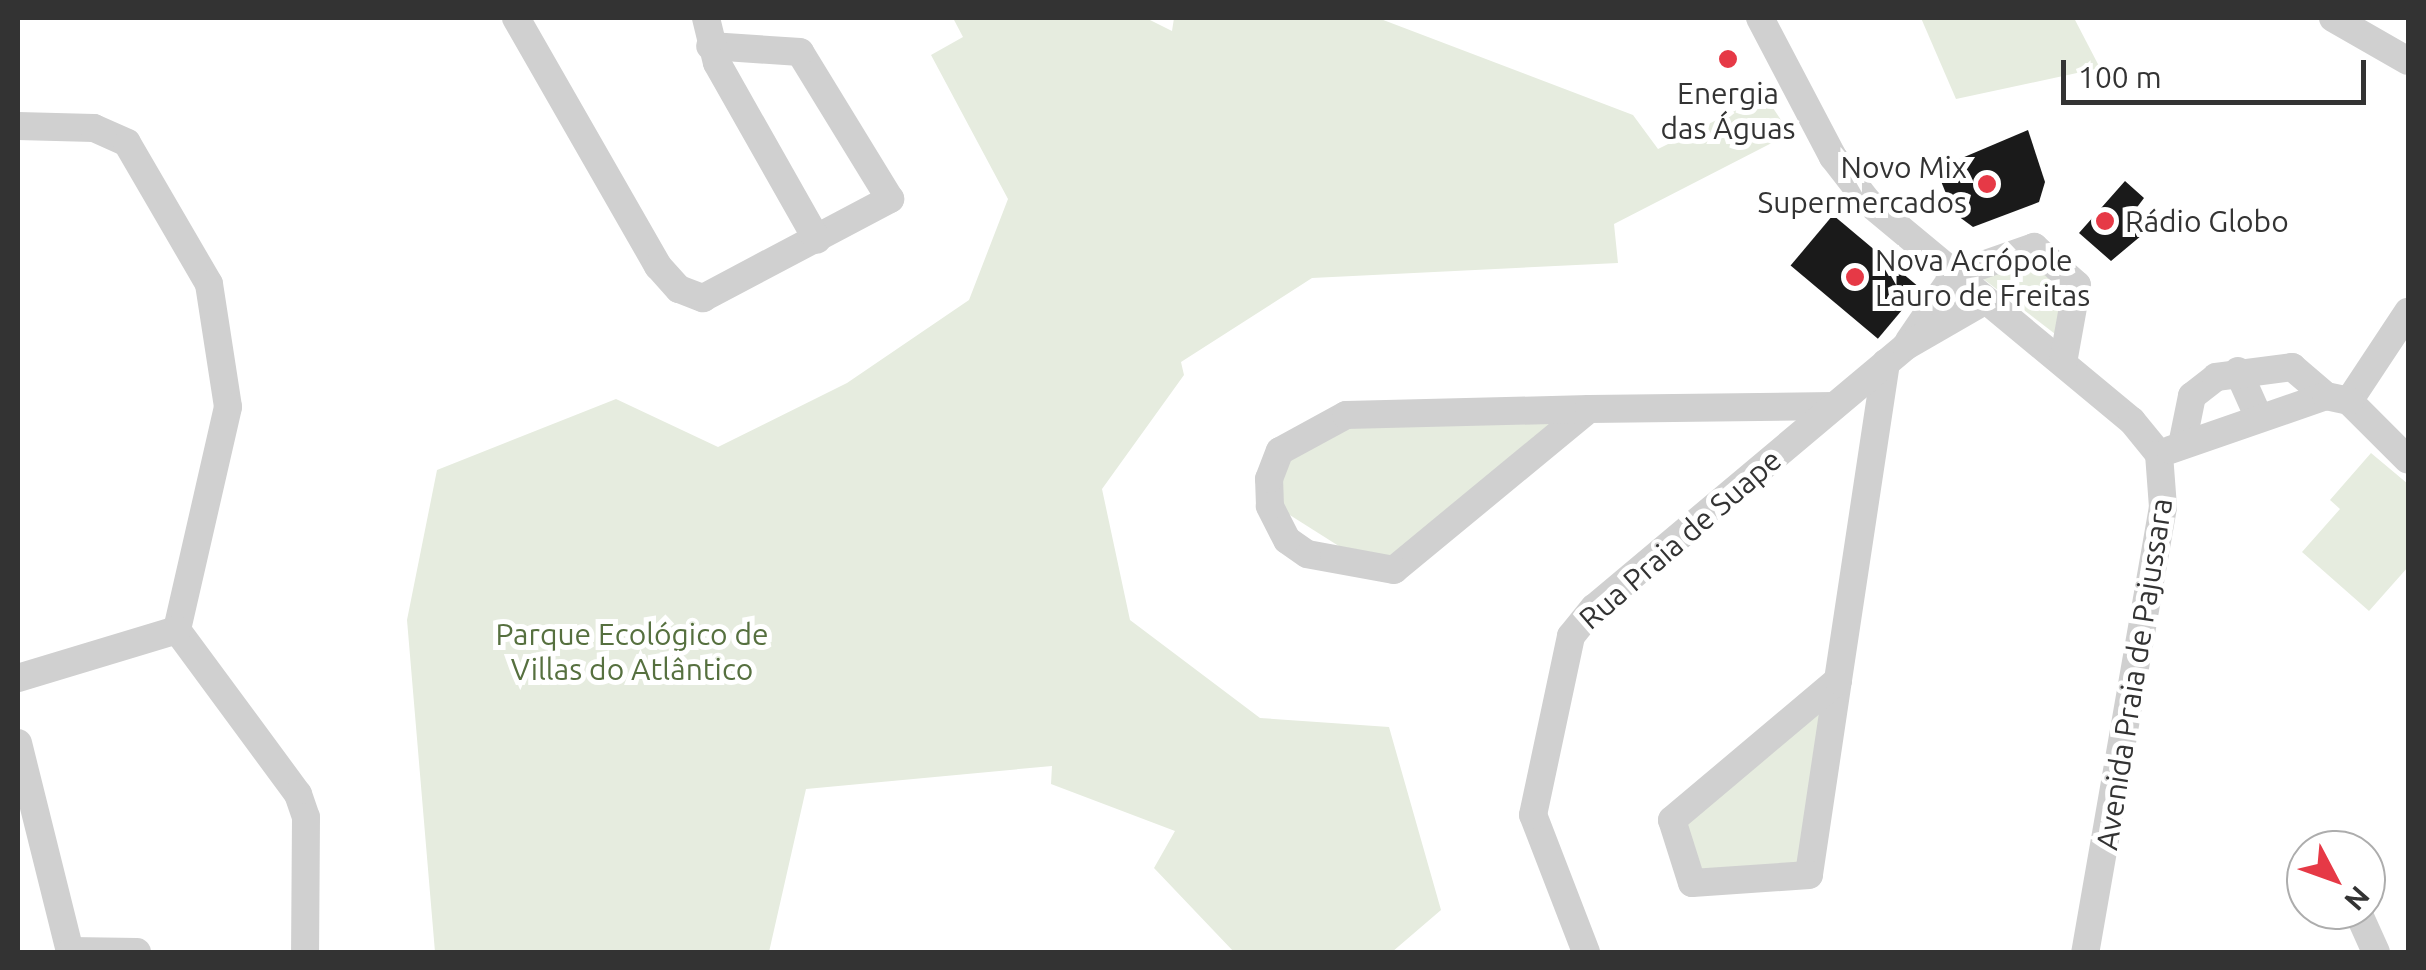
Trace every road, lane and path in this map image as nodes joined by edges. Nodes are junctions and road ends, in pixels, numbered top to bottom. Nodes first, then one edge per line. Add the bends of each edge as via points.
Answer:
1 (516, 18) edge
2 (1760, 18) edge
3 (2333, 18) edge
4 (708, 32) edge
5 (2408, 61) edge
6 (18, 126) edge
7 (816, 240) junction
8 (1954, 275) junction
9 (1986, 300) junction
10 (2408, 312) edge
11 (1896, 355) junction
12 (2063, 363) junction
13 (2238, 371) junction
14 (2338, 398) junction
15 (1834, 406) junction
16 (1590, 409) junction
17 (2259, 418) junction
18 (2170, 449) junction
19 (2408, 460) edge
20 (178, 630) junction
21 (18, 678) edge
22 (1838, 680) junction
23 (18, 743) edge
24 (70, 952) edge
25 (137, 952) edge
26 (305, 952) edge
27 (1586, 952) edge
28 (2084, 952) edge

1 - 7 street via 658,266 679,289 717,295
2 - 8 street, Avenida Praia de Pajussara via 1850,183
3 - 5 street
4 - 7 street
4 - 7 street via 800,52 890,199
6 - 20 street via 94,128 128,143 209,284 228,406
8 - 9 street, Avenida Praia de Pajussara
8 - 11 street, Rua Praia de Suape
8 - 12 street via 2026,248 2040,251 2077,285
9 - 11 street, Rua Praia de Suape
9 - 12 street, Avenida Praia de Pajussara
10 - 14 street
11 - 15 street, Rua Praia de Suape
11 - 22 street
12 - 18 street, Avenida Praia de Pajussara
13 - 14 street via 2292,367
13 - 17 street
13 - 18 street via 2192,396
14 - 17 street
14 - 19 street
15 - 16 street
15 - 27 street, Rua Praia de Suape via 1594,608 1571,636 1533,816
16 - 16 street via 1394,570 1306,554 1287,540 1270,506 1268,478 1280,451 1333,418
17 - 18 street
18 - 28 street, Avenida Praia de Pajussara
20 - 21 street
20 - 26 street via 298,794 306,817
22 - 22 street via 1672,820 1692,882 1809,875
23 - 24 street
24 - 25 street

